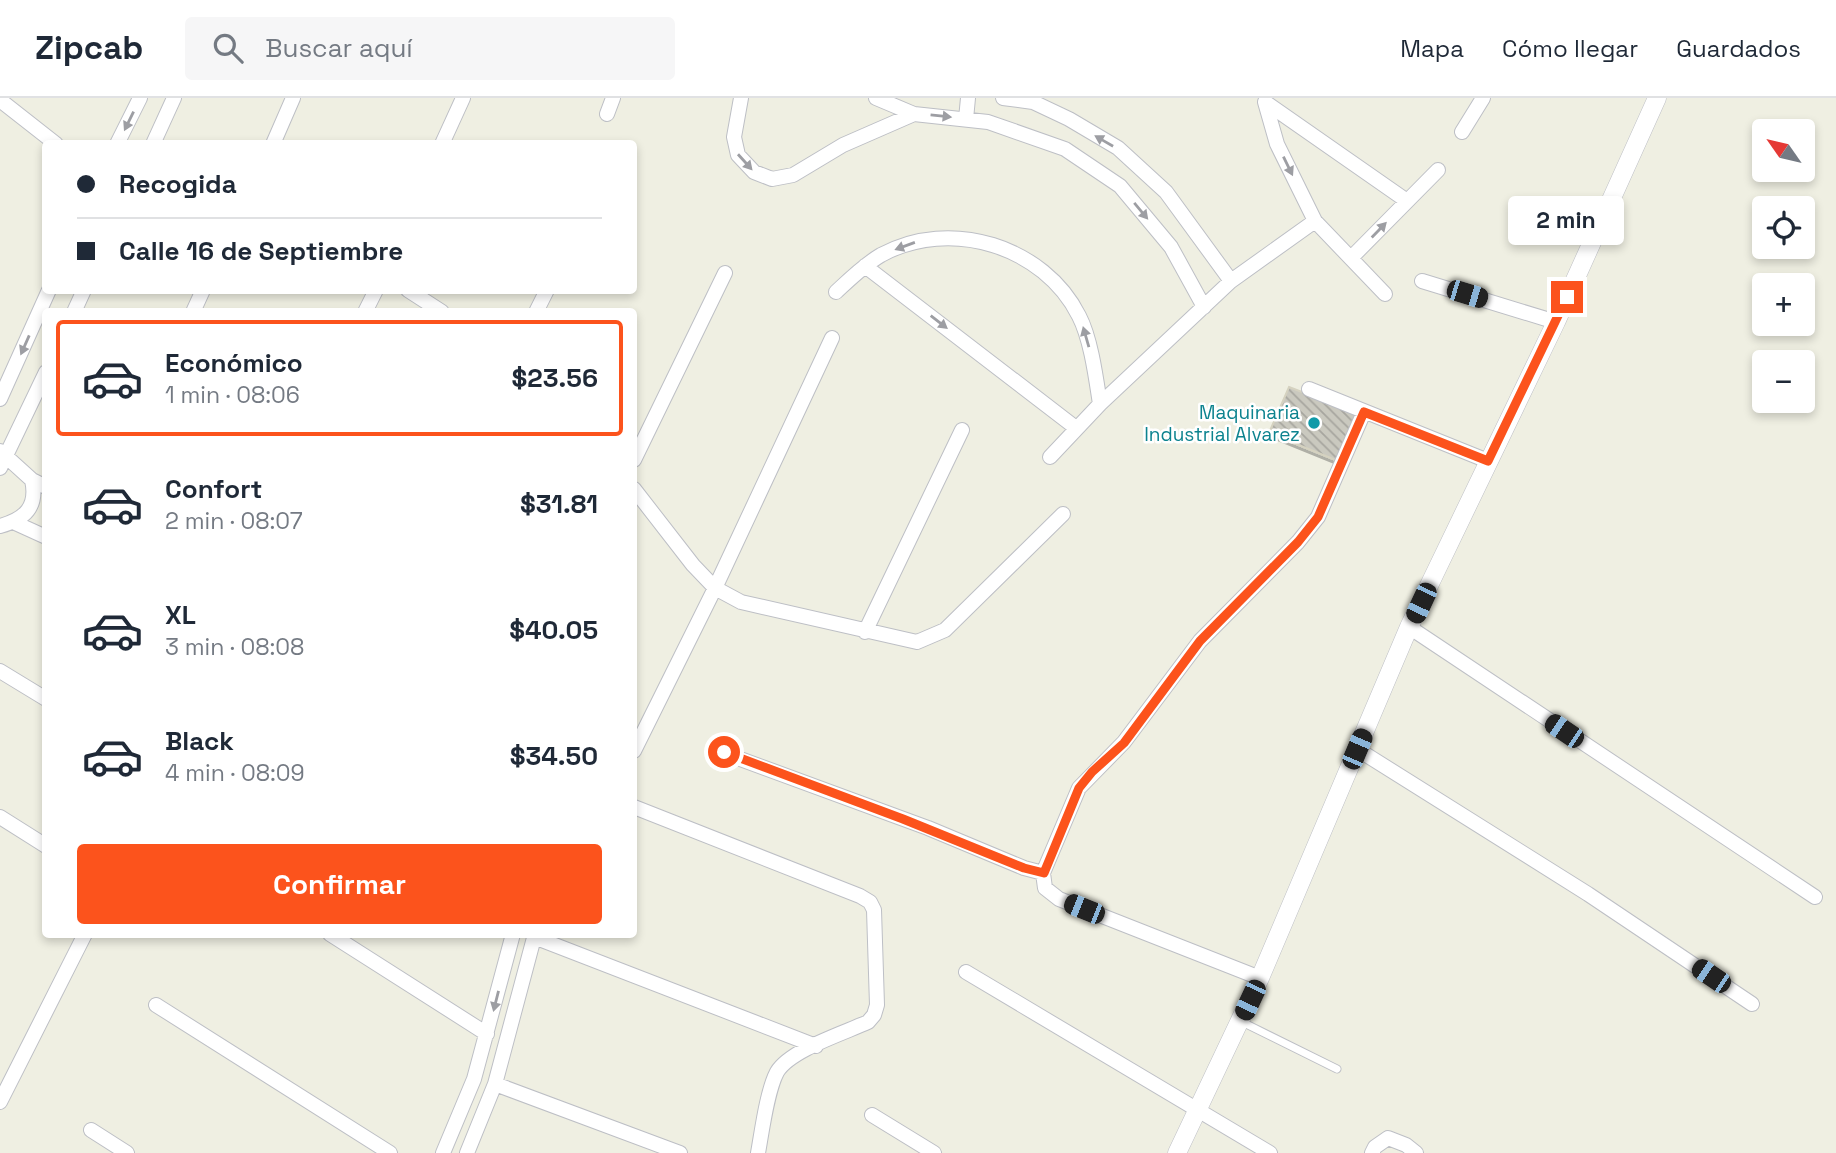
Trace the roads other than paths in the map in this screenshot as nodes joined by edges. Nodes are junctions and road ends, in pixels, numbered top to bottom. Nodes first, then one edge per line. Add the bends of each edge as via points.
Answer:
1 (140, 98) edge
2 (174, 98) edge
3 (293, 98) edge
4 (463, 98) edge
5 (613, 98) edge
6 (741, 98) edge
7 (876, 98) edge
8 (968, 98) edge
9 (1003, 98) edge
10 (1657, 98) edge
11 (1481, 99) edge
12 (0, 100) edge
13 (1037, 100) edge
14 (1262, 100) edge
15 (607, 114) dead end
16 (914, 114) junction
17 (966, 119) junction
18 (1462, 132) dead end
19 (51, 140) edge
20 (119, 140) edge
21 (155, 140) edge
22 (275, 140) edge
23 (444, 140) edge
24 (1438, 170) dead end
25 (1407, 201) junction
26 (1315, 221) junction
27 (1351, 258) junction
28 (865, 266) junction
29 (725, 273) dead end
30 (1231, 281) junction
31 (1422, 281) dead end
32 (836, 292) dead end
33 (48, 294) edge
34 (414, 294) edge
35 (1385, 294) dead end
36 (1204, 306) junction
37 (436, 308) edge
38 (1556, 322) junction
39 (832, 338) dead end
40 (42, 380) edge
41 (1309, 389) dead end
42 (0, 399) edge
43 (1100, 404) junction
44 (1364, 412) junction
45 (1076, 428) junction
46 (962, 430) dead end
47 (637, 454) edge
48 (1050, 457) dead end
49 (2, 458) edge
50 (1488, 461) junction
51 (39, 483) edge
52 (637, 493) edge
53 (1063, 514) dead end
54 (6, 524) edge
55 (42, 536) edge
56 (715, 588) junction
57 (1409, 627) junction
58 (865, 632) junction
59 (0, 671) edge
60 (42, 697) edge
61 (637, 745) edge
62 (1357, 749) junction
63 (724, 752) dead end
64 (637, 808) edge
65 (1, 819) edge
66 (42, 844) edge
67 (1044, 873) junction
68 (1815, 897) dead end
69 (83, 938) edge
70 (336, 938) edge
71 (512, 938) edge
72 (534, 938) edge
73 (540, 938) edge
74 (966, 972) dead end
75 (1260, 978) junction
76 (1752, 1004) dead end
77 (156, 1005) dead end
78 (1240, 1021) junction
79 (488, 1034) junction
80 (816, 1046) junction
81 (1337, 1069) dead end
82 (495, 1084) junction
83 (0, 1102) edge
84 (1198, 1108) junction
85 (872, 1115) dead end
86 (455, 1127) junction
87 (92, 1130) dead end
88 (475, 1136) junction
89 (127, 1153) edge
90 (390, 1153) edge
91 (443, 1153) edge
92 (467, 1153) edge
93 (680, 1153) edge
94 (758, 1153) edge
95 (934, 1153) edge
96 (1177, 1153) edge
97 (1270, 1153) edge
98 (1372, 1153) edge
99 (1416, 1153) edge

1 -> 20 street
2 - 21 street
3 - 22 street
4 - 23 street
5 - 15 street
6 -> 16 street via 734,137 738,155 754,172 772,179 793,175 843,145
7 - 16 street
8 - 17 street
9 - 13 street
10 - 38 street
11 - 18 street
12 - 19 street
30 -> 13 street via 1166,192 1118,148
14 - 25 street
14 -> 26 street via 1277,144
16 -> 17 street
17 -> 36 street via 988,122 1065,149 1120,186 1171,247
24 - 25 street
27 -> 25 street
26 - 27 street
26 - 30 street
27 - 35 street
28 - 32 street
43 -> 28 street via 1080,317 1060,287 1035,263 999,246 966,239 922,239
28 -> 45 street
29 - 47 street
30 - 36 street
31 - 38 street
33 -> 42 street
34 - 37 street
36 - 43 street
38 - 50 street
39 - 56 street
40 - 49 street
41 - 44 street
43 - 45 street
44 - 50 street
44 - 67 street via 1318,517 1200,641 1124,743 1079,788
45 - 48 street
46 - 58 street
49 - 51 street
50 - 57 street
51 - 54 street via 22,518
52 - 56 street
53 - 58 street via 945,630 917,642
54 - 55 street
56 - 58 street via 741,602
56 - 61 street
57 - 62 street
57 - 68 street
59 - 60 street
62 - 75 street
62 - 76 street
63 - 67 street
64 - 80 street via 870,902 874,910 874,1015
65 - 66 street
67 - 75 street via 1045,888 1059,899
69 - 83 street
70 - 79 street
71 -> 79 street
72 - 82 street
73 - 80 street
74 - 84 street
75 - 78 street
77 - 90 street
78 - 81 lane
78 - 84 street
79 - 86 street
80 - 94 street via 790,1059 778,1072
82 - 88 street
82 - 93 street
84 - 96 street
84 - 97 street
85 - 95 street
86 - 88 street
86 - 91 street
87 - 89 street
88 - 92 street
98 - 99 street via 1388,1138

